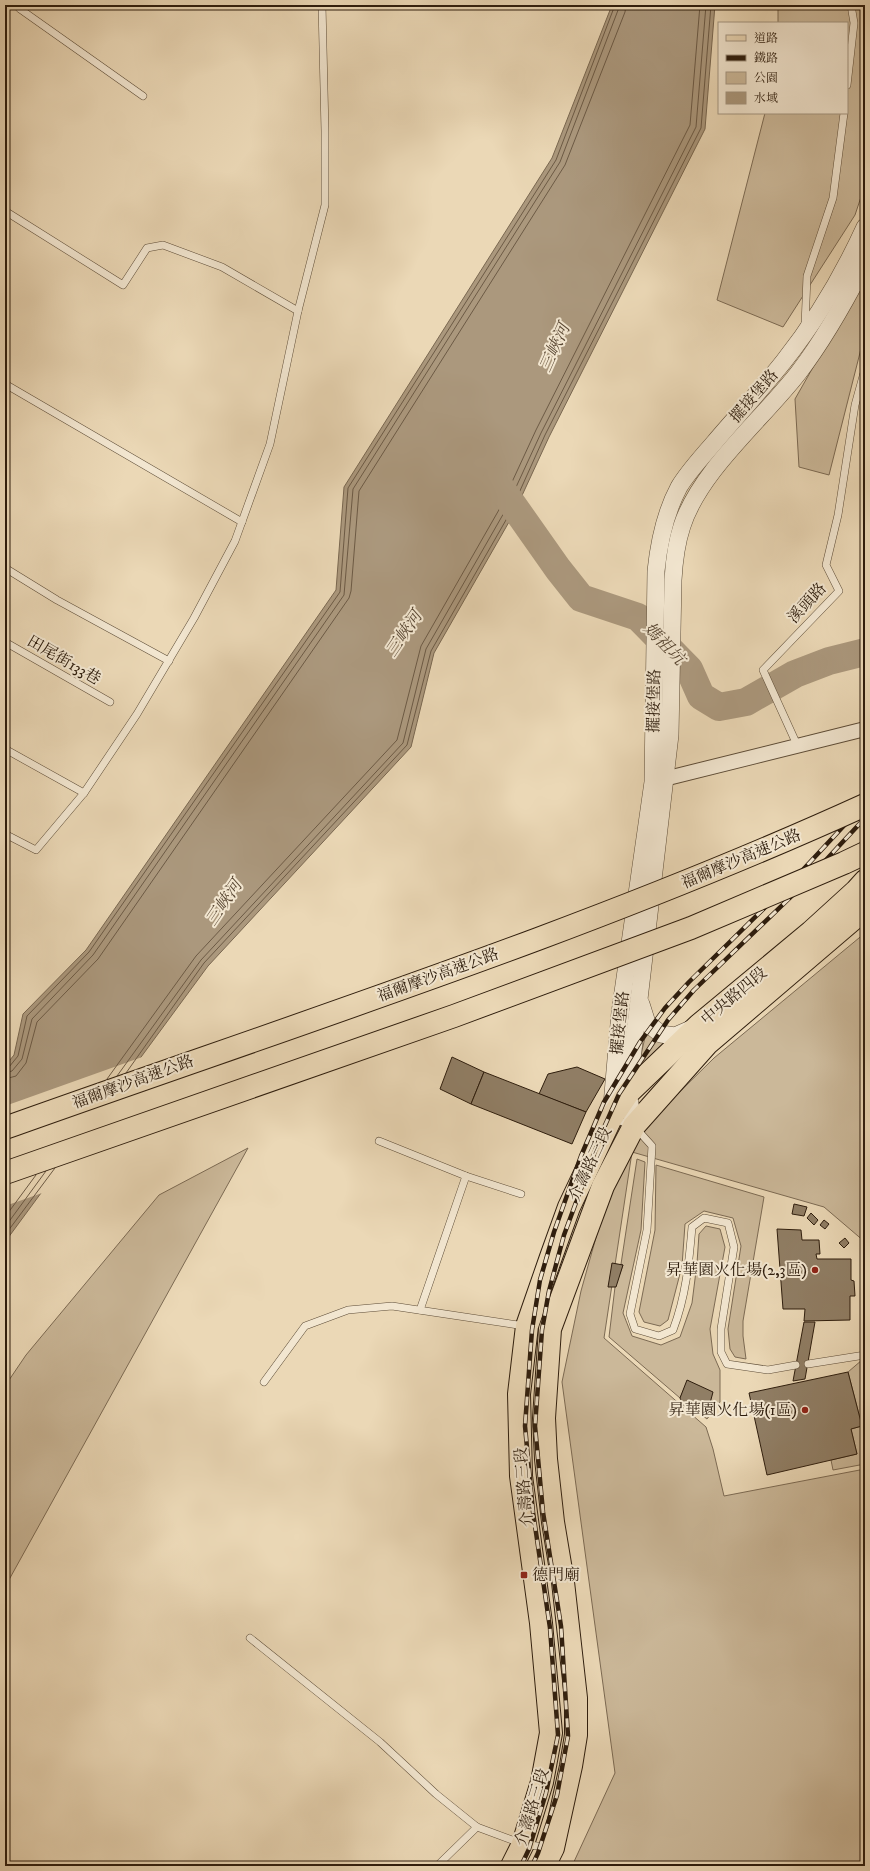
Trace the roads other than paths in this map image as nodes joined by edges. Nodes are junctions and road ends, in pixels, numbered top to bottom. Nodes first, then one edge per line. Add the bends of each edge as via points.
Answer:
1 (16, 5) edge
2 (322, 5) edge
3 (851, 5) edge
4 (848, 76) edge
5 (143, 96) dead end
6 (844, 114) edge
7 (5, 211) edge
8 (865, 227) edge
9 (865, 263) edge
10 (298, 312) junction
11 (804, 332) junction
12 (865, 369) edge
13 (5, 384) edge
14 (242, 522) junction
15 (5, 568) edge
16 (5, 642) edge
17 (169, 661) junction
18 (110, 702) dead end
19 (865, 730) edge
20 (797, 745) junction
21 (5, 749) edge
22 (659, 780) junction
23 (84, 793) junction
24 (865, 805) edge
25 (5, 834) edge
26 (865, 853) edge
27 (865, 881) edge
28 (865, 909) edge
29 (640, 1000) junction
30 (699, 1025) junction
31 (628, 1093) junction
32 (611, 1118) junction
33 (634, 1126) junction
34 (5, 1128) edge
35 (379, 1141) dead end
36 (5, 1173) edge
37 (466, 1176) junction
38 (521, 1194) dead end
39 (420, 1310) junction
40 (527, 1326) junction
41 (865, 1355) edge
42 (808, 1364) dead end
43 (796, 1365) dead end
44 (264, 1382) dead end
45 (250, 1638) dead end
46 (477, 1826) junction
47 (523, 1844) junction
48 (549, 1857) edge
49 (437, 1866) edge
50 (512, 1866) edge

1 - 5 lane
2 - 10 lane via 325,205
3 - 4 lane via 854,23
6 - 11 lane via 833,198 807,276
7 - 10 lane via 123,285 147,248 162,244 222,267
8 - 11 street, 擺接堡路 via 835,285
9 - 22 street, 擺接堡路 via 824,336 799,372 710,474 693,499 682,526 672,580 670,735
10 - 14 lane via 270,444
11 - 22 street, 擺接堡路 via 784,361 680,486 665,519 656,571 653,737
12 - 20 lane, 溪頭路 via 855,405 838,515 826,565 839,590 763,670
13 - 14 lane
14 - 17 lane via 235,541
15 - 17 lane via 57,600
16 - 18 lane, 田尾街133巷
17 - 23 lane
19 - 20 street
20 - 22 street
21 - 23 lane
22 - 29 street, 擺接堡路
22 - 32 street, 擺接堡路 via 620,1013
23 - 25 lane via 36,850
24 - 34 main road, 福爾摩沙高速公路, bridge via 677,886 440,975
26 - 36 main road, bridge via 691,928
27 - 30 main road, 中央路四段 via 811,932
28 - 33 main road, 中央路四段 via 707,1044
29 - 30 street via 647,1023 661,1034 675,1036
29 - 31 street, 擺接堡路
30 - 31 main road, 中央路四段
31 - 32 main road, 中央路四段
31 - 33 street, 擺接堡路
32 - 33 lane
32 - 40 main road, 介壽路三段 via 569,1207
33 - 43 lane via 652,1146 647,1230 630,1314 635,1329 659,1336 674,1330 682,1305 689,1265 692,1227 704,1218 728,1223 734,1247 721,1329 721,1352 727,1364 768,1370
33 - 48 main road, 介壽路三段 via 603,1186 550,1329 544,1418 546,1459 576,1698 576,1735
35 - 37 lane
37 - 38 lane
37 - 39 lane
39 - 40 lane
39 - 44 lane via 392,1306 348,1310 305,1326
40 - 47 main road, 介壽路三段 via 519,1394 521,1476 551,1733 542,1782
41 - 42 lane
45 - 46 lane via 380,1742 436,1794
46 - 47 lane
46 - 49 lane
47 - 48 lane
47 - 50 main road, 介壽路三段

